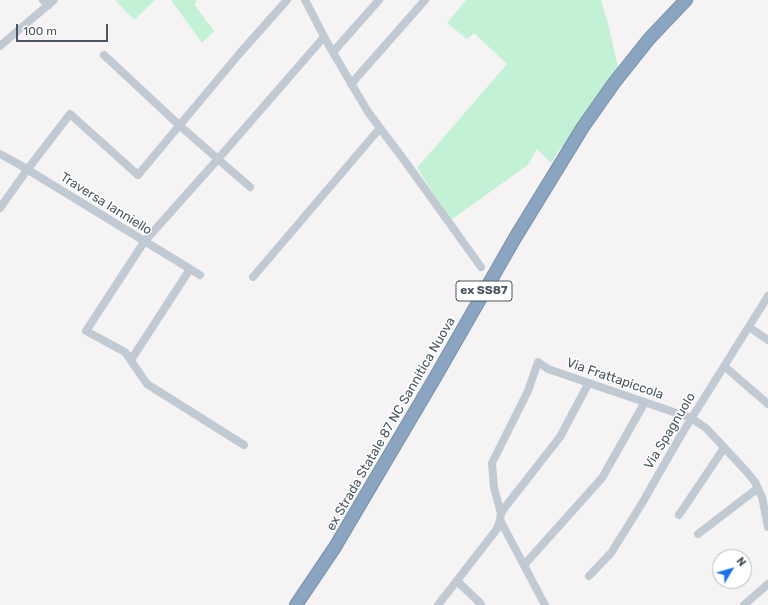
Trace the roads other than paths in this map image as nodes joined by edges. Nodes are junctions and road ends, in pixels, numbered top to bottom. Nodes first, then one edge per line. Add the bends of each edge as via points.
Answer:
1 (287, 0) edge
2 (305, 0) edge
3 (379, 0) edge
4 (425, 0) edge
5 (686, 0) edge
6 (48, 2) edge
7 (324, 37) junction
8 (0, 46) edge
9 (333, 52) junction
10 (104, 55) dead end
11 (351, 84) junction
12 (179, 125) junction
13 (380, 128) junction
14 (0, 154) edge
15 (218, 159) junction
16 (27, 170) junction
17 (250, 187) dead end
18 (0, 208) edge
19 (144, 242) junction
20 (481, 267) dead end
21 (190, 269) junction
22 (200, 275) dead end
23 (253, 277) dead end
24 (768, 296) edge
25 (749, 327) junction
26 (768, 340) edge
27 (131, 360) junction
28 (724, 366) junction
29 (589, 383) junction
30 (645, 402) junction
31 (768, 404) edge
32 (691, 418) junction
33 (244, 445) dead end
34 (724, 448) junction
35 (758, 488) junction
36 (679, 515) dead end
37 (501, 517) junction
38 (768, 527) edge
39 (698, 534) dead end
40 (524, 565) junction
41 (589, 576) dead end
42 (457, 581) junction
43 (768, 584) edge
44 (296, 605) edge
45 (438, 605) edge
46 (481, 605) edge
47 (545, 605) edge
48 (744, 605) edge

1 - 12 street
2 - 7 street
3 - 9 street
4 - 11 street
5 - 44 highway, ex Strada Statale 87 NC Sannitica Nuova / ex SS87 via 649,39 583,128 515,238 335,547
6 - 8 street
7 - 9 street
7 - 15 street
9 - 11 street
10 - 12 street
11 - 13 street
12 - 15 street
12 - 16 street via 138,175 70,114
13 - 20 street
13 - 23 street
14 - 16 street, Traversa Ianniello
15 - 17 street
15 - 19 street
16 - 18 street
16 - 19 street, Traversa Ianniello
19 - 21 street, Traversa Ianniello
19 - 27 street via 86,331 126,352
21 - 22 street, Traversa Ianniello
21 - 27 street
24 - 25 street, Via Spagnuolo
25 - 26 street
25 - 28 street, Via Spagnuolo
27 - 33 street via 147,384
28 - 31 street
28 - 32 street, Via Spagnuolo
29 - 30 street, Via Frattapiccola
29 - 37 street via 560,436 506,506
29 - 37 street, Via Frattapiccola via 548,369 538,362 528,391 492,463 494,488
30 - 32 street, Via Frattapiccola
30 - 40 street via 602,478
32 - 34 street, Via Frattapiccola via 706,428
32 - 41 street, Via Spagnuolo via 611,553
34 - 35 street, Via Frattapiccola
34 - 36 street
35 - 38 street, Via Frattapiccola
35 - 39 street
37 - 40 street
37 - 42 street via 497,530
40 - 47 street
42 - 45 street
42 - 46 street
43 - 48 street

